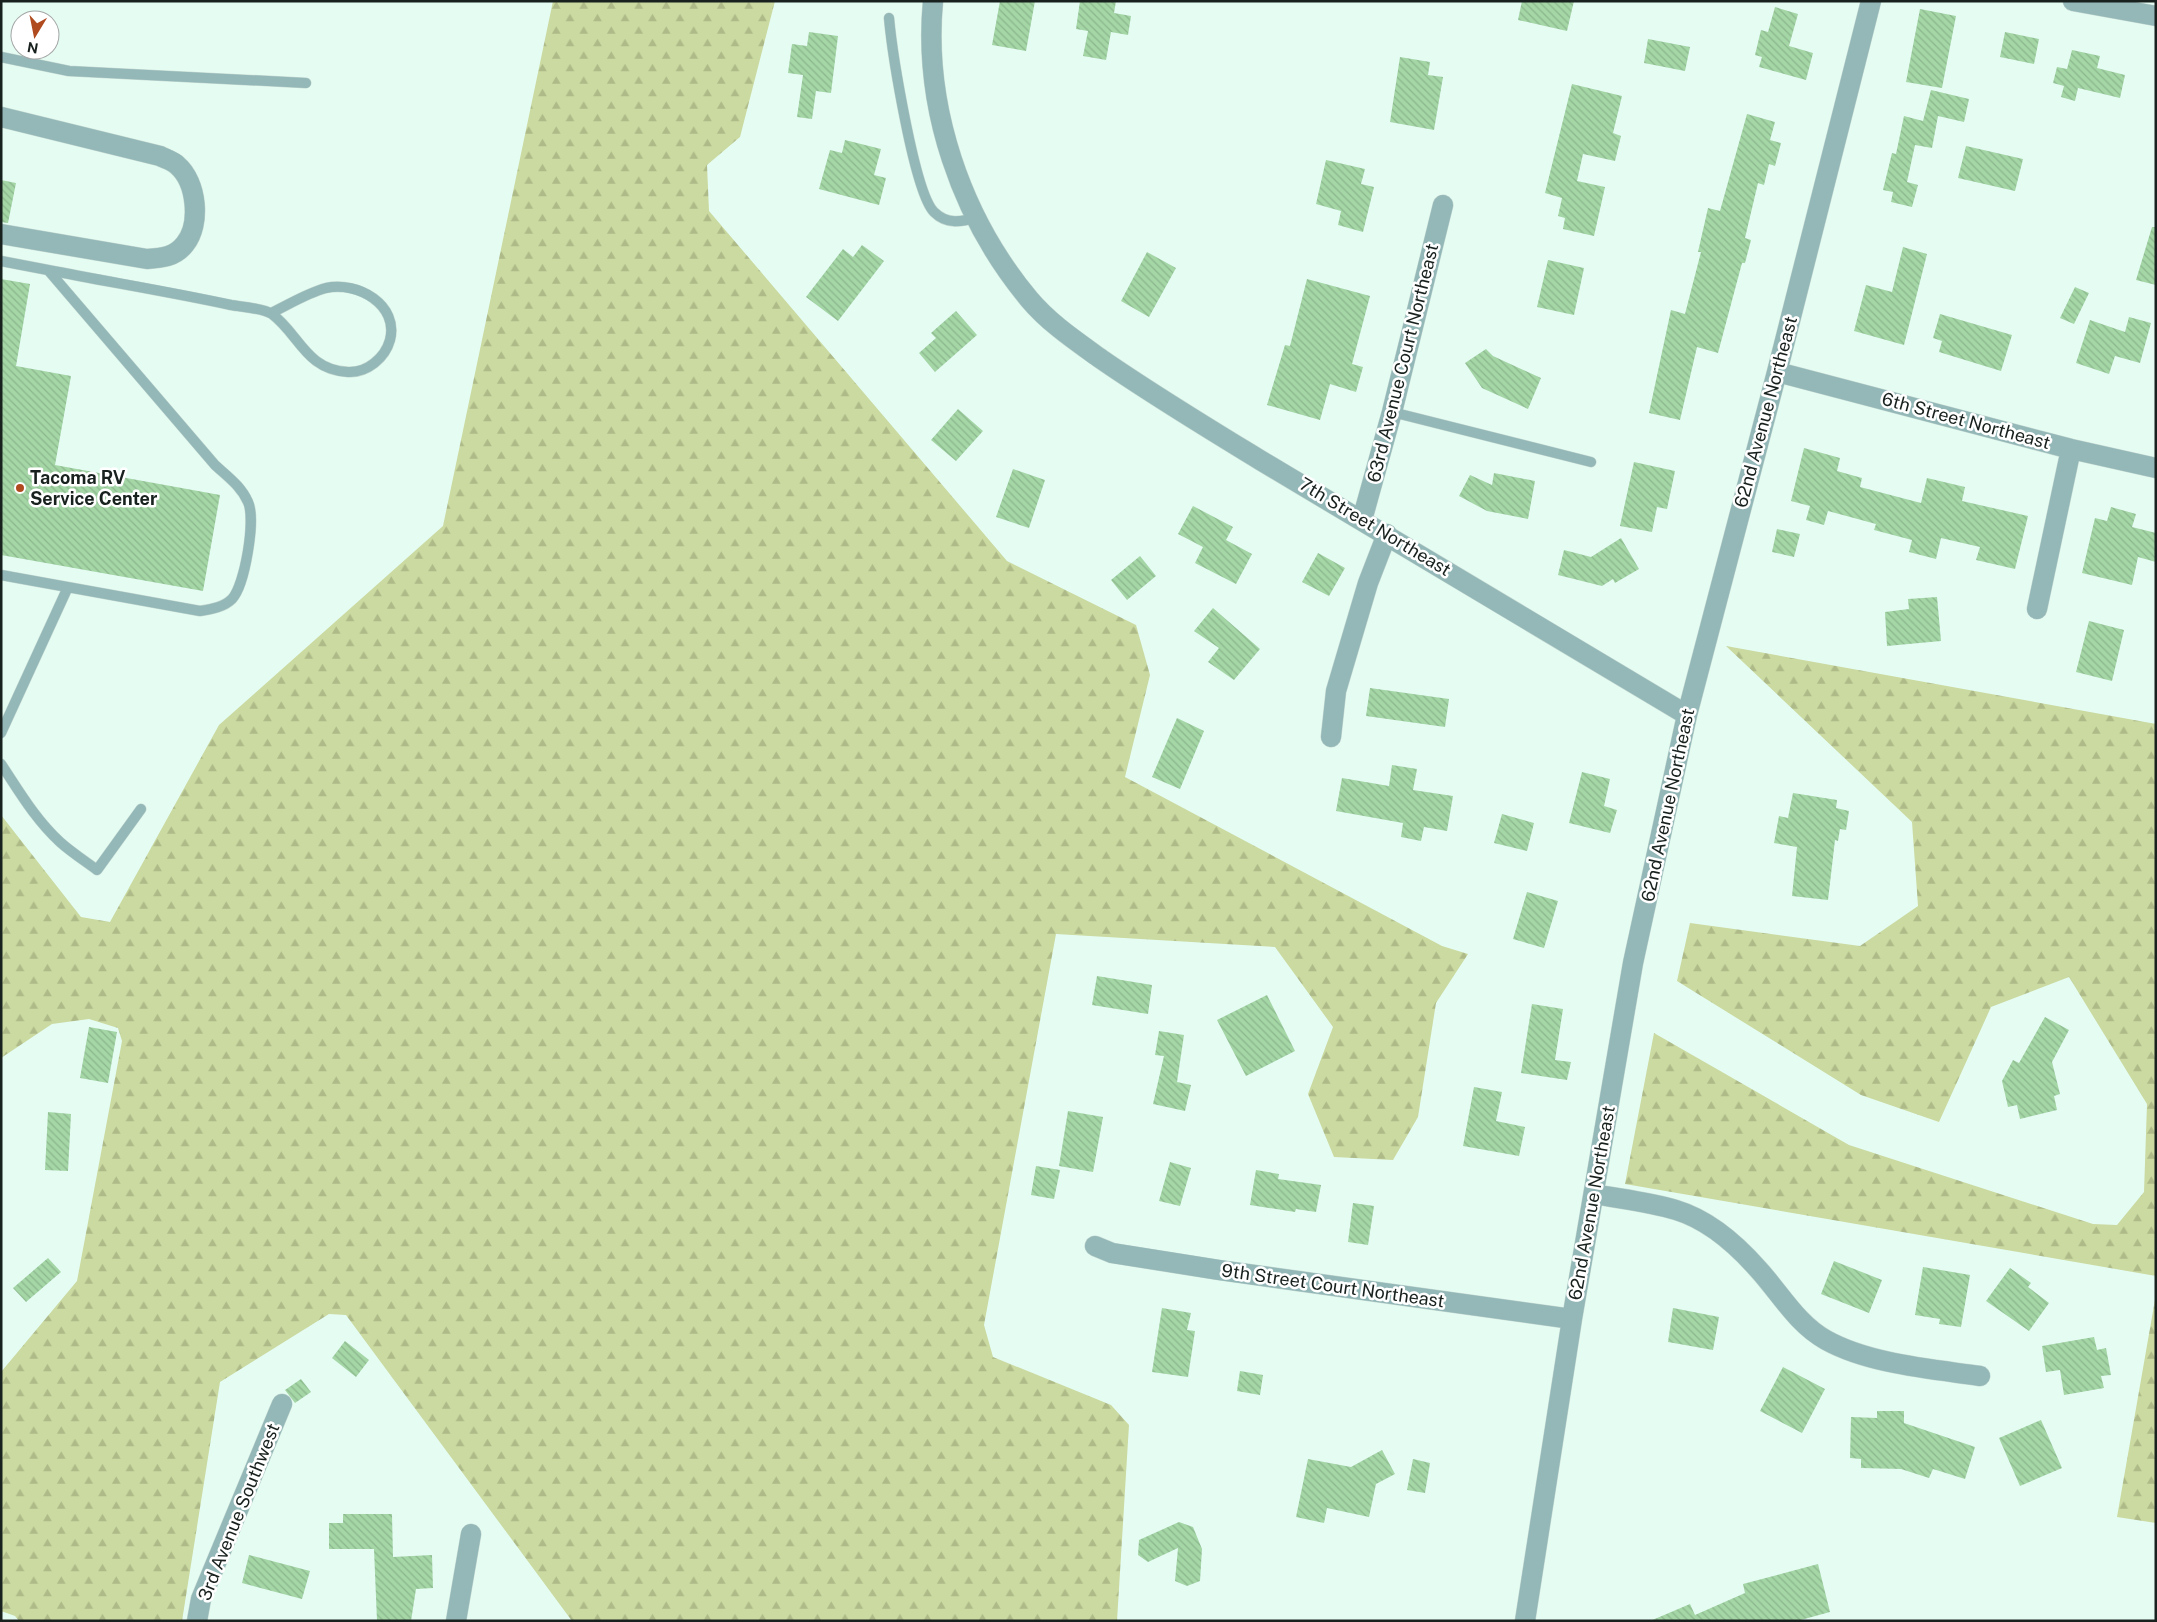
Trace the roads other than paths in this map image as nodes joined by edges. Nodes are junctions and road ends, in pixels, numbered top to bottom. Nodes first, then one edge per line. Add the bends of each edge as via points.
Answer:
1 (933, 1) edge
2 (1870, 1) edge
3 (2073, 1) edge
4 (2156, 16) edge
5 (888, 18) dead end
6 (1, 57) edge
7 (306, 83) dead end
8 (1, 117) edge
9 (1443, 205) dead end
10 (977, 217) junction
11 (1, 234) edge
12 (1, 261) edge
13 (48, 270) junction
14 (271, 313) junction
15 (1777, 372) junction
16 (1392, 412) junction
17 (2071, 449) junction
18 (1591, 462) dead end
19 (2156, 468) edge
20 (1362, 520) junction
21 (1387, 534) junction
22 (1, 575) edge
23 (68, 587) junction
24 (2038, 609) dead end
25 (1688, 715) junction
26 (4, 718) edge
27 (1, 733) edge
28 (1331, 737) dead end
29 (1, 764) edge
30 (141, 809) dead end
31 (1594, 1194) junction
32 (1094, 1246) dead end
33 (1572, 1319) junction
34 (1980, 1376) dead end
35 (282, 1404) dead end
36 (471, 1534) dead end
37 (197, 1621) edge
38 (456, 1621) edge
39 (1525, 1621) edge

1 - 10 street, 7th Street Northeast via 931,64 935,90 946,141 960,182
2 - 15 street, 62nd Avenue Northeast
3 - 4 street
5 - 10 lane via 904,114 924,191 933,211 942,218 962,222
6 - 7 lane via 69,72
8 - 11 street via 160,156 178,166 189,181 194,207 193,230 185,244 164,258 147,259
9 - 16 street, 63rd Avenue Court Northeast
10 - 20 street, 7th Street Northeast via 1001,261 1029,298 1066,334 1180,412
12 - 13 lane
13 - 14 lane
13 - 23 lane via 215,466 239,485 249,504 252,520 240,587 232,600 218,608 200,611
14 - 14 lane via 319,364 348,372 366,369 379,360 389,345 392,332 391,321 382,304 349,288 327,288
15 - 17 street, 6th Street Northeast
15 - 25 street, 62nd Avenue Northeast
16 - 18 lane
16 - 20 street, 63rd Avenue Court Northeast
17 - 19 street, 6th Street Northeast
17 - 24 street
20 - 21 street, 7th Street Northeast
21 - 25 street, 7th Street Northeast
21 - 28 street via 1368,583 1336,691
22 - 23 lane
23 - 26 lane
25 - 31 street, 62nd Avenue Northeast via 1633,963
26 - 27 lane
29 - 30 lane via 45,826 60,842 97,870
31 - 33 street, 62nd Avenue Northeast
31 - 34 street via 1676,1210 1719,1232 1759,1270 1806,1327 1844,1349 1866,1356
32 - 33 street, 9th Street Court Northeast via 1112,1253 1219,1270
33 - 39 street, 62nd Avenue Northeast
35 - 37 street, 3rd Avenue Southwest via 201,1599
36 - 38 street

